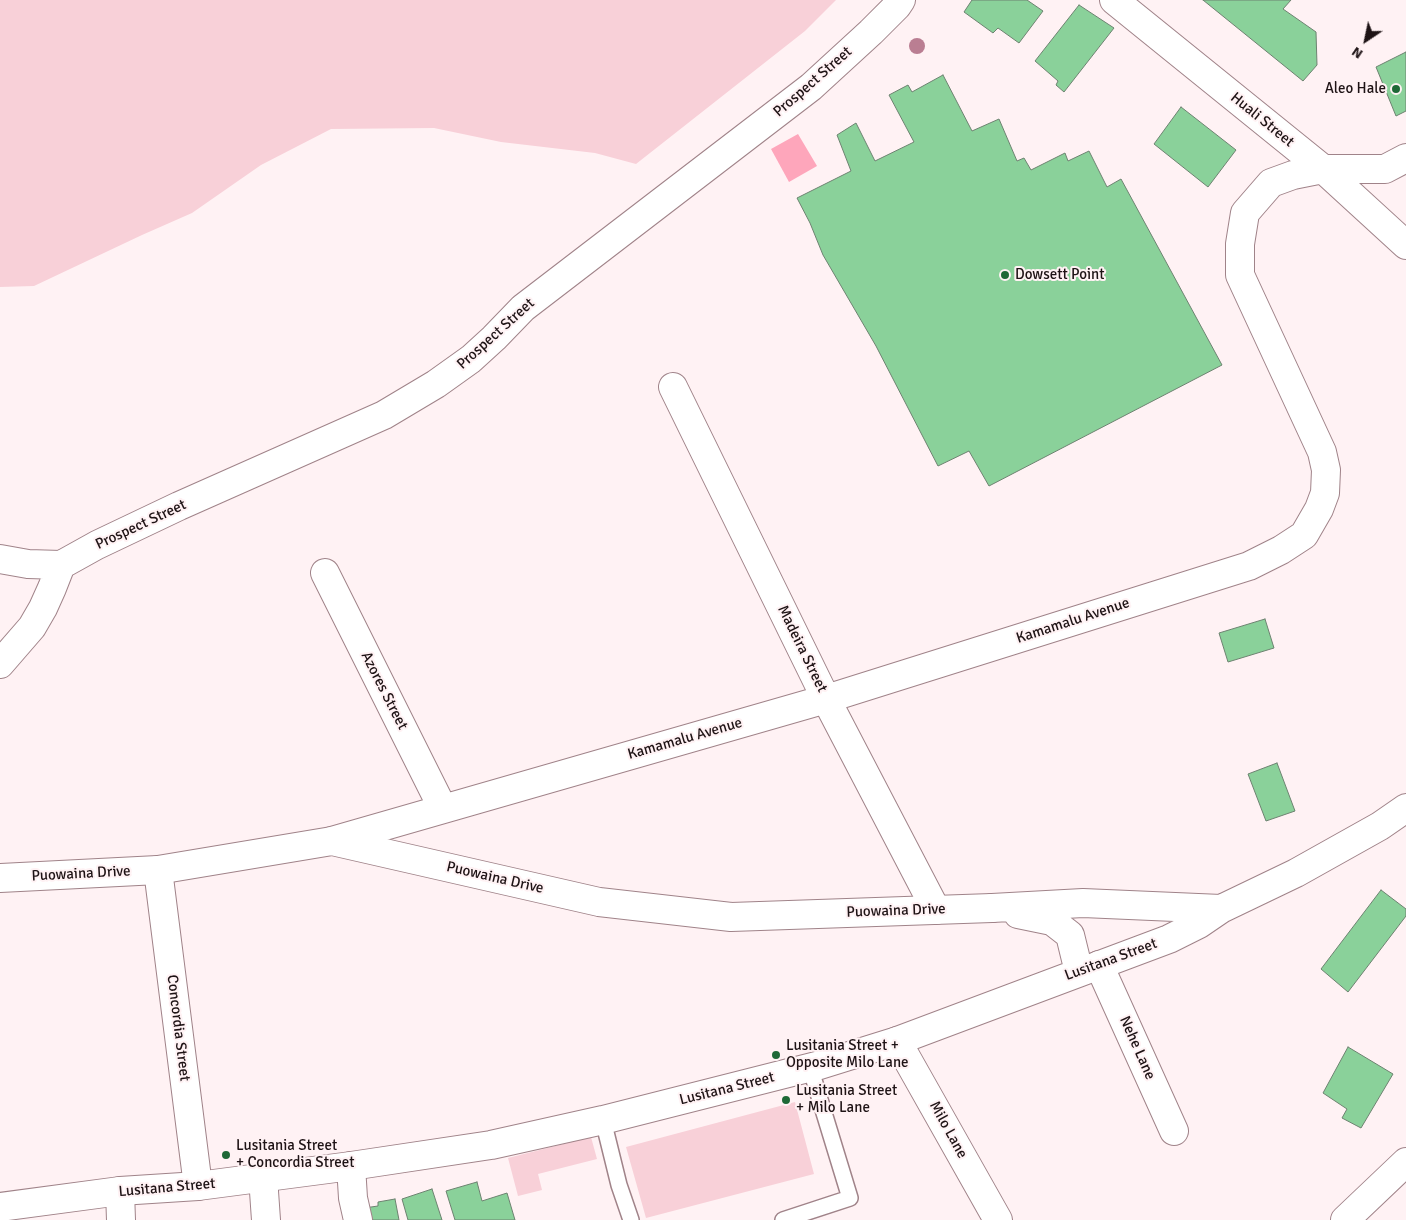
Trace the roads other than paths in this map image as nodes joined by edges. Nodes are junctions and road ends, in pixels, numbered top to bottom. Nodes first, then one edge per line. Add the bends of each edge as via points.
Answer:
1 (902, 0) edge
2 (1114, 0) edge
3 (1406, 158) edge
4 (1323, 170) junction
5 (1406, 245) edge
6 (673, 387) dead end
7 (0, 559) edge
8 (61, 565) junction
9 (325, 573) dead end
10 (0, 664) edge
11 (826, 699) junction
12 (1406, 808) edge
13 (443, 809) junction
14 (332, 841) junction
15 (158, 870) junction
16 (0, 878) edge
17 (992, 908) junction
18 (1221, 909) junction
19 (936, 910) junction
20 (1089, 968) junction
21 (897, 1041) junction
22 (810, 1067) junction
23 (603, 1120) junction
24 (1174, 1131) dead end
25 (1406, 1162) edge
26 (351, 1166) junction
27 (263, 1177) junction
28 (198, 1186) junction
29 (120, 1191) junction
30 (0, 1207) edge
31 (121, 1220) edge
32 (266, 1220) edge
33 (358, 1220) edge
34 (631, 1220) edge
35 (784, 1220) edge
36 (998, 1220) edge
37 (1345, 1220) edge

1 - 8 street, Prospect Street via 811,87 523,308 471,359 436,384 384,415 179,506
2 - 4 street, Huali Street
3 - 4 street, Kamamalu Avenue via 1385,169
4 - 5 street, Huali Street
4 - 11 street, Kamamalu Avenue via 1271,183 1245,213 1240,244 1240,274 1322,452 1326,470 1325,493 1304,535 1249,566
6 - 11 street, Madeira Street
7 - 8 street
8 - 10 street via 32,627
9 - 13 street, Azores Street
11 - 13 street, Kamamalu Avenue
11 - 19 street, Madeira Street
12 - 18 street, Lusitana Street via 1296,873
13 - 14 street, Kamamalu Avenue
14 - 15 street, Puowaina Drive
14 - 19 street, Puowaina Drive via 608,903 731,917
15 - 16 street, Puowaina Drive
15 - 28 street, Concordia Street
17 - 18 street via 1084,903
17 - 19 street, Puowaina Drive
17 - 20 street, Nehe Lane via 1052,922 1070,935
18 - 20 street, Lusitana Street via 1168,939
20 - 21 street, Lusitana Street
20 - 24 street, Nehe Lane
21 - 22 street, Lusitana Street
21 - 36 street, Milo Lane
22 - 23 street, Lusitana Street
22 - 35 lane via 850,1198
23 - 26 street, Lusitana Street via 491,1144
23 - 34 lane
25 - 37 street
26 - 27 street, Lusitana Street
26 - 33 street
27 - 28 street, Lusitana Street
27 - 32 street
28 - 29 street, Lusitana Street
29 - 30 street, Lusitana Street
29 - 31 street

